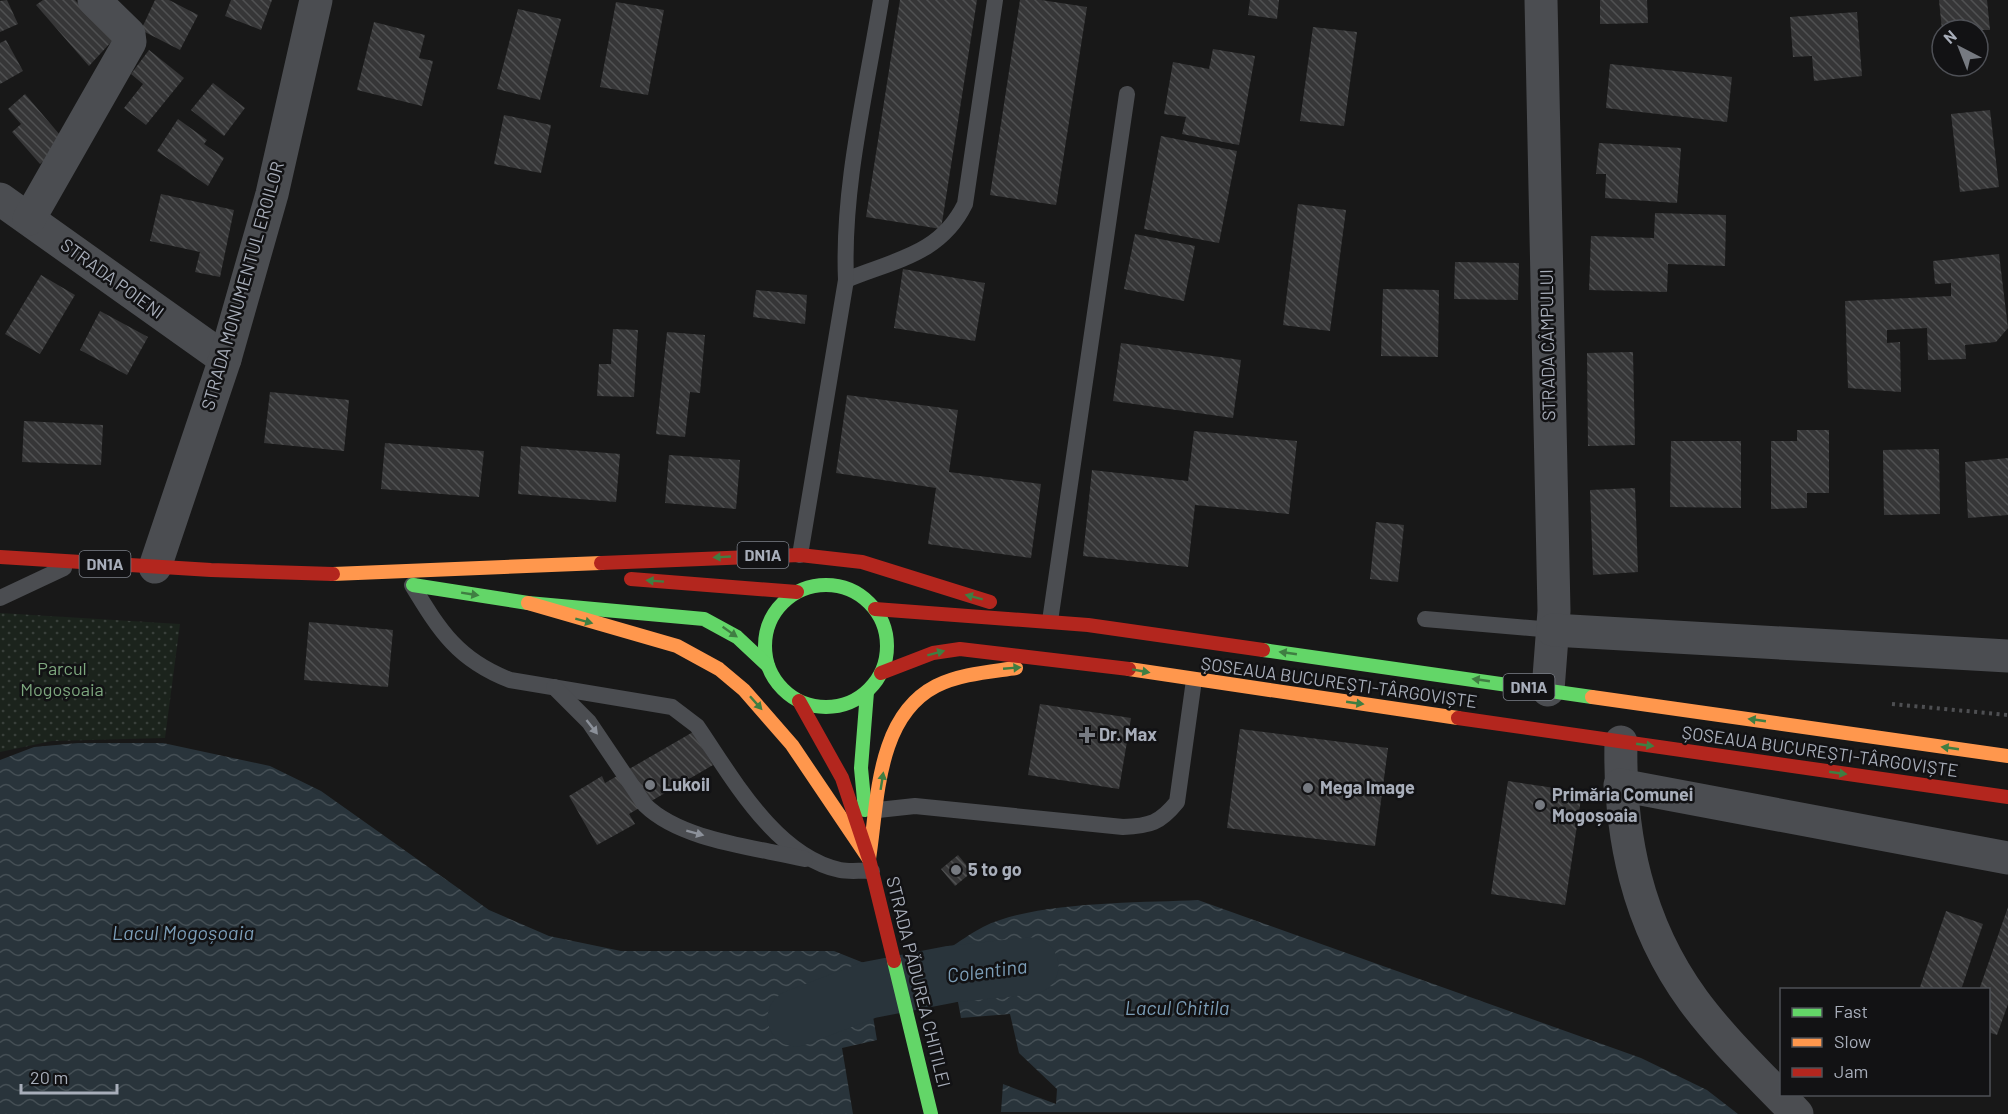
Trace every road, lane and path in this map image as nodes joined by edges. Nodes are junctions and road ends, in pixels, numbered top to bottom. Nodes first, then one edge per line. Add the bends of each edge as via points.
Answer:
1 (94, 0) edge
2 (316, 0) edge
3 (881, 0) edge
4 (996, 0) edge
5 (1541, 0) edge
6 (1127, 94) dead end
7 (0, 200) edge
8 (29, 219) junction
9 (846, 280) junction
10 (225, 359) junction
11 (800, 555) junction
12 (0, 557) edge
13 (76, 562) junction
14 (155, 567) junction
15 (466, 568) junction
16 (343, 574) junction
17 (412, 585) junction
18 (797, 592) junction
19 (0, 598) edge
20 (528, 603) junction
21 (875, 609) junction
22 (1425, 619) dead end
23 (1050, 621) junction
24 (1553, 630) junction
25 (2008, 656) edge
26 (1083, 662) junction
27 (768, 666) junction
28 (881, 674) junction
29 (1194, 680) junction
30 (554, 687) junction
31 (1548, 690) junction
32 (867, 692) junction
33 (799, 701) junction
34 (1991, 713) dead end
35 (2008, 715) edge
36 (1621, 742) junction
37 (2008, 756) edge
38 (1620, 785) junction
39 (2008, 797) edge
40 (878, 810) junction
41 (2008, 858) edge
42 (820, 862) junction
43 (871, 865) junction
44 (931, 1114) edge
45 (1797, 1114) edge

1 - 8 street via 129,34 129,42
2 - 10 street, STRADA MONUMENTUL EROILOR via 272,194
3 - 9 lane via 848,203
4 - 9 lane via 965,204 956,224 925,250
5 - 24 street, STRADA CÂMPULUI
6 - 23 lane
7 - 8 street, STRADA POIENI
8 - 10 street, STRADA POIENI
9 - 11 lane
10 - 14 street, STRADA MONUMENTUL EROILOR
11 -> 15 main road, ȘOSEAUA BUCUREȘTI-TÂRGOVIȘTE / DN1A
23 -> 11 main road, ȘOSEAUA BUCUREȘTI-TÂRGOVIȘTE / DN1A via 896,571 861,562
12 - 13 main road, ȘOSEAUA BUCUREȘTI-TÂRGOVIȘTE / DN1A
13 - 14 main road, ȘOSEAUA BUCUREȘTI-TÂRGOVIȘTE / DN1A
13 - 19 lane
14 - 16 main road, ȘOSEAUA BUCUREȘTI-TÂRGOVIȘTE / DN1A
15 - 16 main road, ȘOSEAUA BUCUREȘTI-TÂRGOVIȘTE / DN1A
18 -> 15 main road, ȘOSEAUA BUCUREȘTI-TÂRGOVIȘTE / DN1A
16 - 17 main road, ȘOSEAUA BUCUREȘTI-TÂRGOVIȘTE / DN1A
17 -> 20 main road, ȘOSEAUA BUCUREȘTI-TÂRGOVIȘTE / DN1A
17 - 30 lane via 439,631 474,663 510,680
18 - 21 main road, DN1A via 813,586 839,586 863,597
18 - 27 main road, DN1A via 783,602 766,632
20 -> 27 main road, ȘOSEAUA BUCUREȘTI-TÂRGOVIȘTE / DN1A via 704,619 737,637
20 -> 43 main road via 668,643 717,665 781,733 828,796
21 - 23 main road, ȘOSEAUA BUCUREȘTI-TÂRGOVIȘTE / DN1A
21 - 28 main road via 887,640
22 - 24 lane
31 -> 23 main road, ȘOSEAUA BUCUREȘTI-TÂRGOVIȘTE / DN1A
24 - 25 street
24 - 31 street, STRADA CÂMPULUI
28 -> 26 main road, ȘOSEAUA BUCUREȘTI-TÂRGOVIȘTE / DN1A via 933,653 960,649
26 -> 29 main road, ȘOSEAUA BUCUREȘTI-TÂRGOVIȘTE / DN1A
40 -> 26 main road via 891,732 909,705 923,693 938,683 966,674
27 - 33 main road, DN1A via 785,693
28 - 32 main road
29 -> 36 main road, ȘOSEAUA BUCUREȘTI-TÂRGOVIȘTE / DN1A
29 - 40 lane via 1177,802 1165,817 1145,826 915,806
30 -> 42 lane via 589,722 654,814 693,833
30 - 42 lane via 672,706 686,715 766,823 790,845
37 -> 31 main road, ȘOSEAUA BUCUREȘTI-TÂRGOVIȘTE / DN1A
32 - 33 main road via 834,707 816,707
32 - 43 main road, STRADA PĂDUREA CHITILEI via 861,768
33 - 43 main road, STRADA PĂDUREA CHITILEI via 842,778
34 - 35 path
36 - 38 street
36 -> 39 main road, ȘOSEAUA BUCUREȘTI-TÂRGOVIȘTE / DN1A
38 - 41 street
38 - 45 street via 1630,861 1651,927 1692,999
40 - 43 main road
42 - 43 lane via 840,870
43 - 44 main road, STRADA PĂDUREA CHITILEI

